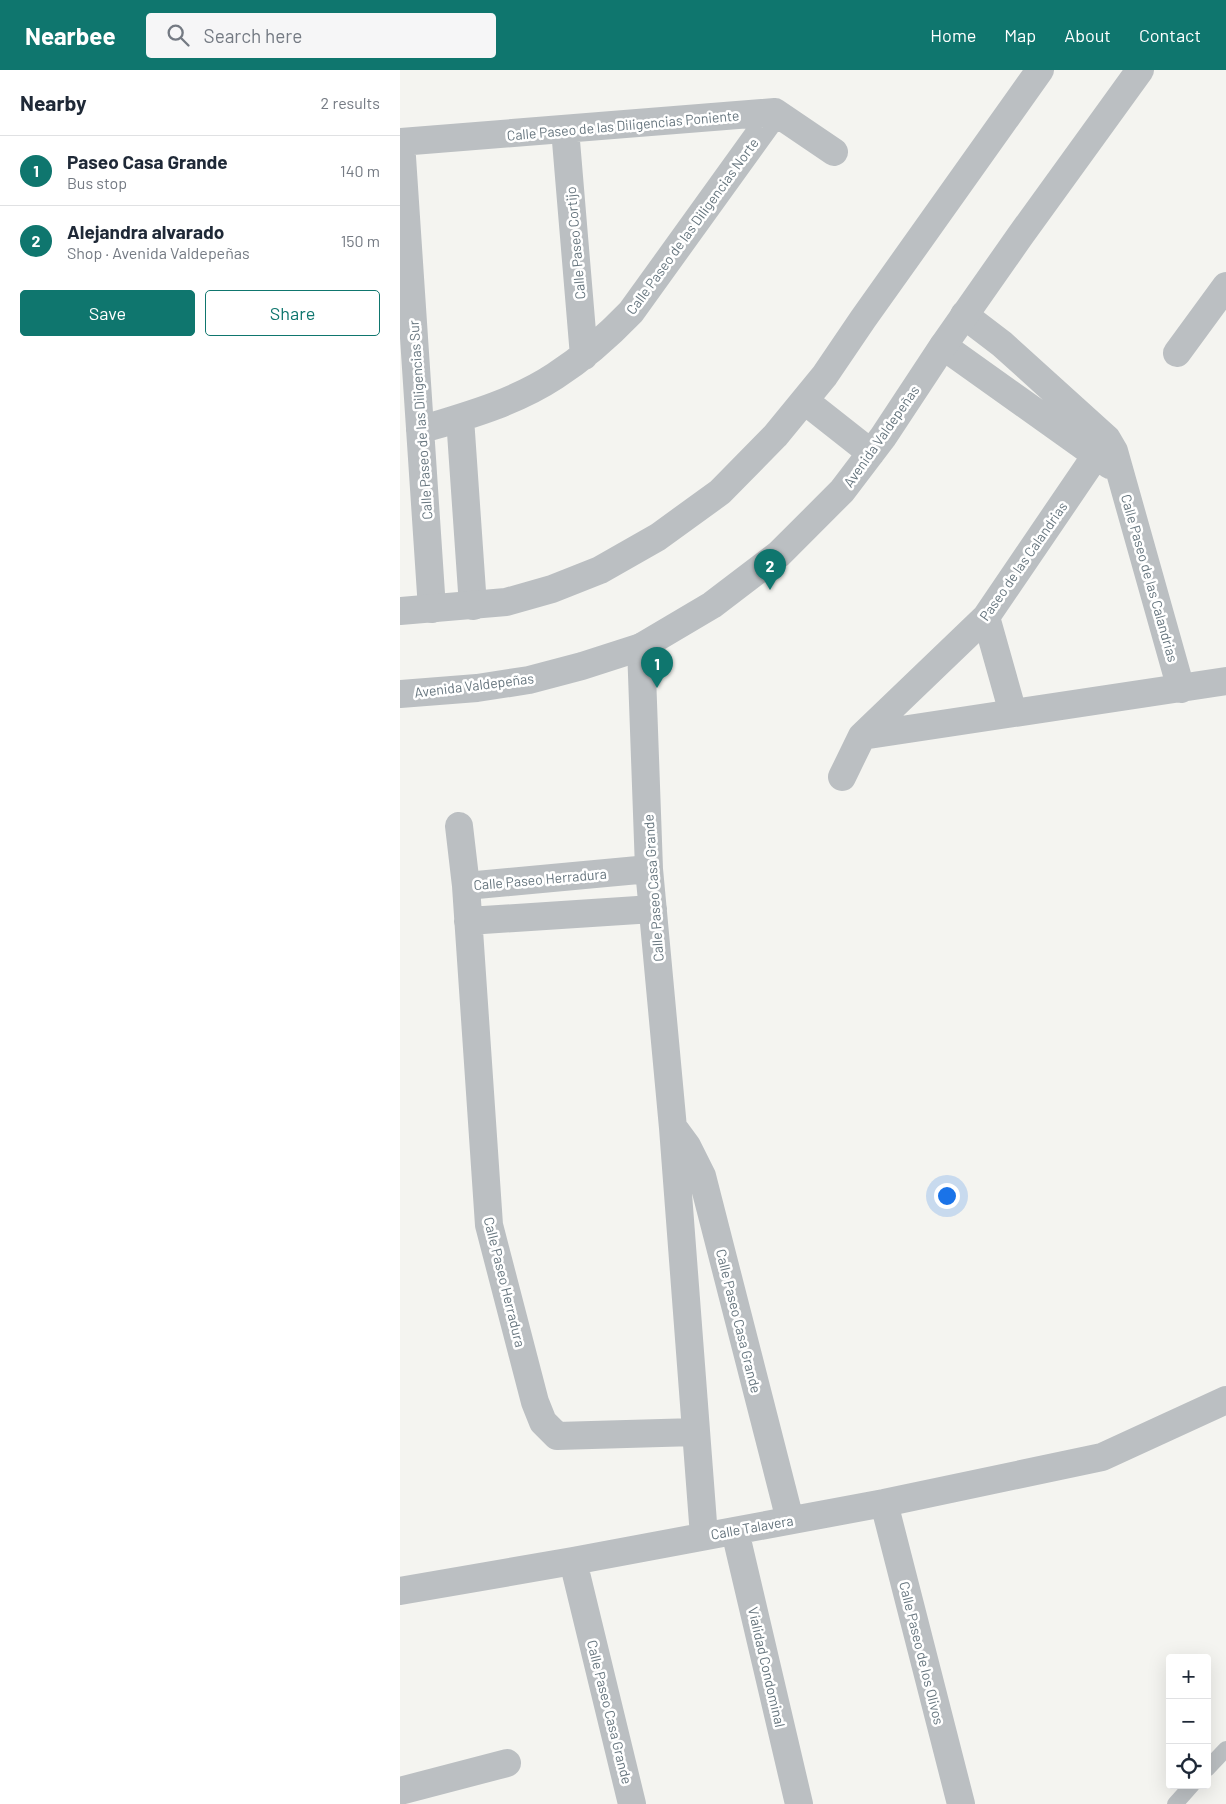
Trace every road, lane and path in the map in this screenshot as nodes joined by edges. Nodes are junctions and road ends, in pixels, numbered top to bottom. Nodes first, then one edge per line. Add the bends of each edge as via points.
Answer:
1 (1040, 70) edge
2 (1140, 70) edge
3 (775, 112) junction
4 (565, 129) junction
5 (401, 142) edge
6 (834, 152) dead end
7 (1226, 286) edge
8 (964, 315) junction
9 (943, 346) junction
10 (1177, 353) dead end
11 (584, 356) junction
12 (805, 401) junction
13 (460, 418) junction
14 (420, 430) junction
15 (871, 453) junction
16 (1107, 454) junction
17 (473, 606) junction
18 (432, 609) junction
19 (400, 611) edge
20 (986, 618) junction
21 (641, 646) junction
22 (1226, 681) edge
23 (1181, 689) junction
24 (400, 694) edge
25 (1014, 713) junction
26 (862, 736) junction
27 (842, 777) dead end
28 (459, 826) dead end
29 (649, 870) junction
30 (466, 886) junction
31 (653, 909) junction
32 (468, 921) junction
33 (673, 1128) junction
34 (1226, 1400) edge
35 (696, 1432) junction
36 (884, 1503) junction
37 (790, 1520) junction
38 (735, 1531) junction
39 (704, 1536) junction
40 (573, 1561) junction
41 (400, 1591) edge
42 (1226, 1749) edge
43 (507, 1763) dead end
44 (1211, 1765) edge
45 (1188, 1789) edge
46 (400, 1791) edge
47 (434, 1793) edge
48 (632, 1804) edge
49 (799, 1804) edge
50 (961, 1804) edge
51 (1175, 1804) edge

1 - 12 street
2 - 8 street, Avenida Valdepeñas
3 - 4 street, Calle Paseo de las Diligencias Poniente
3 - 6 street
3 - 11 street, Calle Paseo de las Diligencias Norte via 631,312
4 - 5 street, Calle Paseo de las Diligencias Poniente
4 - 11 street, Calle Paseo Cortijo
5 - 14 street, Calle Paseo de las Diligencias Sur
7 - 10 street
8 - 9 street, Avenida Valdepeñas
8 - 16 street via 1002,344
9 - 15 street, Avenida Valdepeñas
9 - 16 street
11 - 13 street, Calle Paseo de las Diligencias Norte via 522,394
12 - 15 street
12 - 17 street via 720,492 658,538 600,570 552,589 506,602
13 - 14 street, Calle Paseo de las Diligencias Norte
13 - 17 street
14 - 18 street, Calle Paseo de las Diligencias Sur
15 - 21 street, Avenida Valdepeñas via 842,491 779,554 712,605
16 - 20 street, Paseo de las Calandrias
16 - 23 street, Calle Paseo de las Calandrias
17 - 18 street
18 - 19 street
20 - 25 street
20 - 26 street, Paseo de las Calandrias
21 - 24 street, Avenida Valdepeñas via 529,680
21 - 29 street, Calle Paseo Casa Grande
22 - 23 street
23 - 25 street
25 - 26 street
26 - 27 street, Paseo de las Calandrias
28 - 30 street
29 - 30 street, Calle Paseo Herradura
29 - 31 street, Calle Paseo Casa Grande
30 - 32 street, Calle Paseo Herradura
31 - 32 street
31 - 33 street, Calle Paseo Casa Grande
32 - 35 street, Calle Paseo Herradura via 489,1225 543,1422 557,1436
33 - 35 street, Calle Paseo Casa Grande
33 - 37 street, Calle Paseo Casa Grande via 687,1146 702,1176
34 - 36 street, Calle Talavera via 1102,1457
35 - 39 street, Calle Paseo Casa Grande
36 - 37 street, Calle Talavera
36 - 50 street, Calle Paseo de los Olivos
37 - 38 street, Calle Talavera
38 - 39 street, Calle Talavera
38 - 49 street, Vialidad Condominal
39 - 40 street, Calle Talavera
40 - 41 street, Calle Talavera
40 - 48 street, Calle Paseo Casa Grande
42 - 44 lane
43 - 47 street
45 - 51 lane
46 - 47 street

